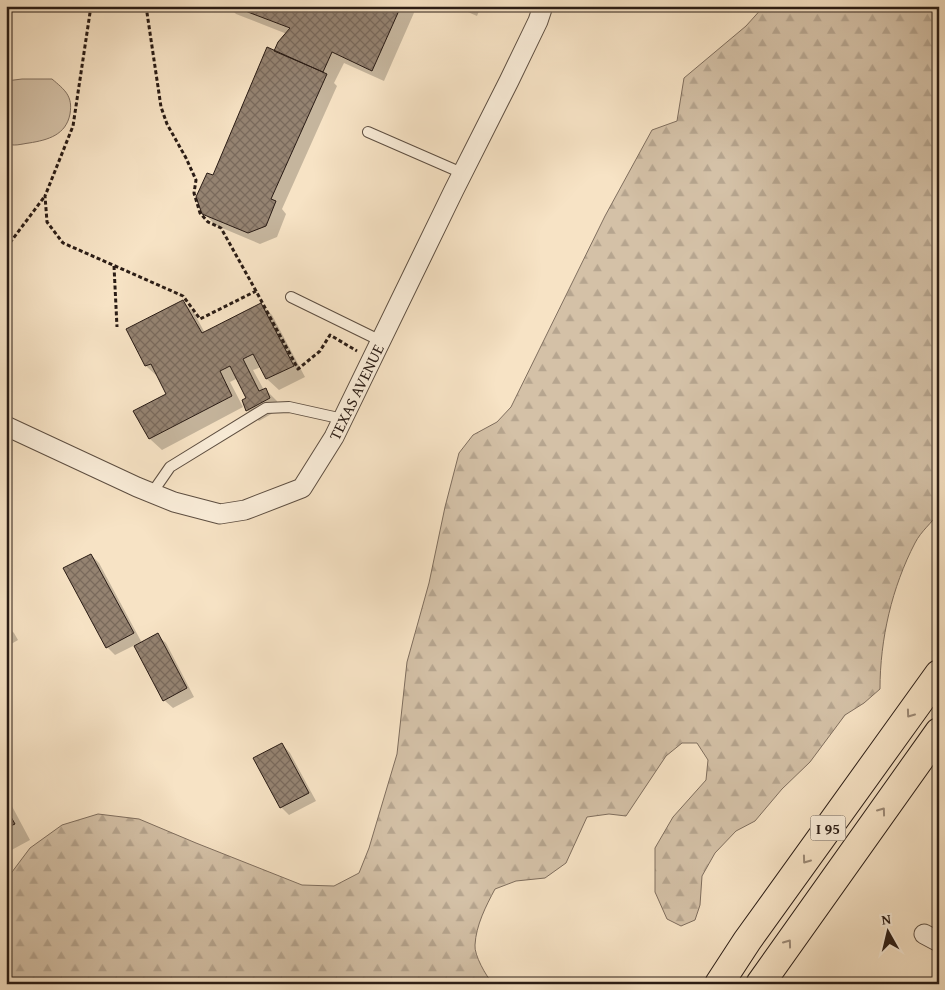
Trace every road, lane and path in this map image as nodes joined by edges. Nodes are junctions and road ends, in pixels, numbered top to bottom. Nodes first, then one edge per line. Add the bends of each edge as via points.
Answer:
1 (90, 6) edge
2 (146, 6) edge
3 (543, 6) edge
4 (368, 132) dead end
5 (462, 174) junction
6 (45, 196) junction
7 (6, 248) edge
8 (114, 266) junction
9 (256, 291) junction
10 (291, 297) dead end
11 (117, 327) dead end
12 (381, 341) junction
13 (361, 354) dead end
14 (343, 419) junction
15 (6, 426) edge
16 (152, 493) junction
17 (939, 674) edge
18 (939, 732) edge
19 (719, 984) edge
20 (760, 984) edge

1 - 6 path via 73,126
2 - 9 path via 161,107 166,124 196,180 194,193 200,213 208,222 221,228
3 - 5 street, TEXAS AVENUE
4 - 5 lane
5 - 12 street, TEXAS AVENUE
6 - 7 path
6 - 8 path via 47,222 63,243
8 - 9 path via 183,296 200,319
8 - 11 path
9 - 13 path via 298,369 320,352 330,335
10 - 12 lane
12 - 14 street, TEXAS AVENUE
14 - 16 lane via 289,407 266,408 170,466
14 - 16 street, TEXAS AVENUE via 302,488 245,510 220,514
15 - 16 street, TEXAS AVENUE
17 -> 19 highway, I 95
20 -> 18 highway, I 95

